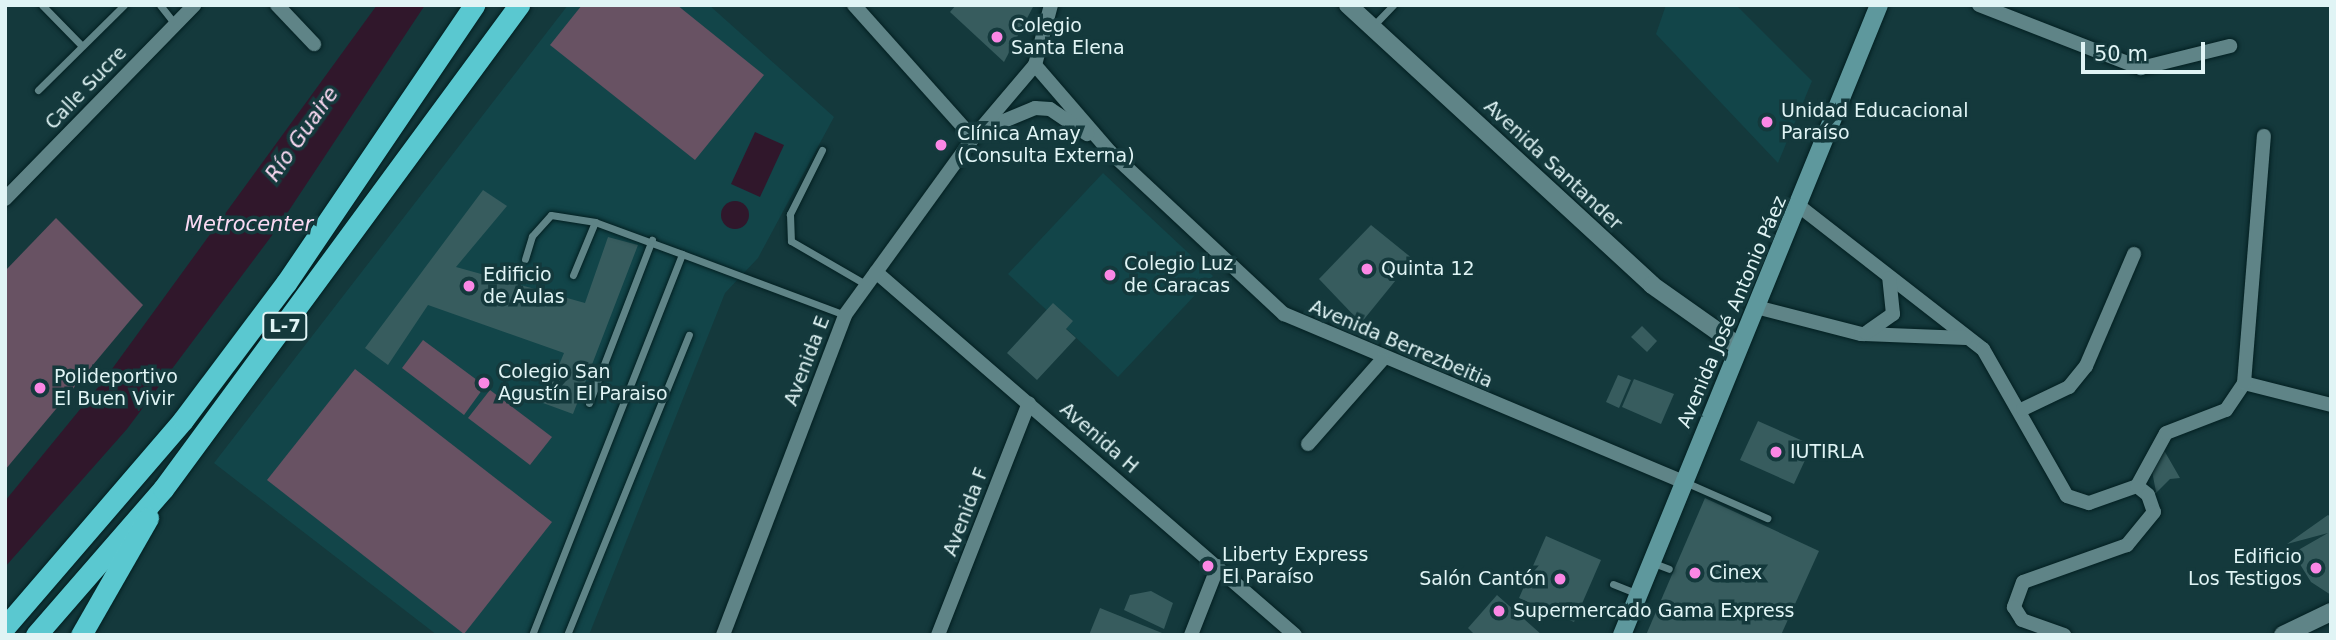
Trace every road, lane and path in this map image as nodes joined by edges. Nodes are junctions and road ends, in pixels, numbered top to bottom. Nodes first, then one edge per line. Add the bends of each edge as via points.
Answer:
1 (42, 5) edge
2 (124, 5) edge
3 (160, 5) edge
4 (194, 5) edge
5 (276, 5) edge
6 (456, 5) edge
7 (474, 5) edge
8 (519, 5) edge
9 (854, 5) edge
10 (1051, 5) edge
11 (1348, 5) edge
12 (1393, 5) edge
13 (1879, 5) edge
14 (1979, 5) edge
15 (175, 24) junction
16 (1372, 27) junction
17 (314, 44) dead end
18 (82, 46) junction
19 (2231, 46) dead end
20 (1035, 65) junction
21 (420, 79) junction
22 (38, 90) dead end
23 (2264, 136) dead end
24 (972, 138) junction
25 (822, 150) dead end
26 (1110, 152) junction
27 (5, 199) edge
28 (1799, 206) junction
29 (595, 222) junction
30 (652, 240) junction
31 (682, 254) junction
32 (2134, 254) dead end
33 (525, 259) dead end
34 (876, 272) junction
35 (573, 275) dead end
36 (1889, 276) junction
37 (867, 285) junction
38 (1756, 307) junction
39 (845, 315) junction
40 (1861, 334) junction
41 (689, 335) dead end
42 (1966, 338) junction
43 (1738, 346) junction
44 (1382, 360) junction
45 (2244, 383) junction
46 (589, 403) dead end
47 (1028, 403) junction
48 (2329, 404) edge
49 (2022, 409) junction
50 (1308, 444) dead end
51 (1684, 482) junction
52 (2137, 486) junction
53 (163, 489) junction
54 (1767, 518) dead end
55 (1650, 562) junction
56 (1218, 566) junction
57 (1670, 569) dead end
58 (1613, 584) dead end
59 (1638, 594) junction
60 (2331, 612) edge
61 (5, 626) edge
62 (36, 635) edge
63 (81, 635) edge
64 (532, 635) edge
65 (567, 635) edge
66 (723, 635) edge
67 (938, 635) edge
68 (1191, 635) edge
69 (1295, 635) edge
70 (1622, 635) edge
71 (2064, 635) edge
72 (2283, 635) edge

1 - 18 lane
2 - 18 lane
3 - 15 lane
4 - 15 street, Calle Sucre
5 - 17 street
6 - 21 highway
7 - 21 highway, L-7
8 - 53 highway, L-7
9 - 24 street
10 - 20 street
11 - 16 street, Avenida Santander
12 - 16 lane
13 - 28 main road, Avenida José Antonio Páez
14 - 19 street via 2141,68
15 - 27 street, Calle Sucre
16 - 43 street, Avenida Santander via 1652,285
18 - 22 lane
20 - 24 street, Avenida E
20 - 26 street, Avenida Berrezbeitia
21 - 61 highway, L-7 via 286,284 183,421
23 - 45 street
24 - 26 street, Avenida Berrezbeitia via 1021,110 1050,109
24 - 34 street, Avenida E
25 - 37 lane via 790,214 791,241
26 - 44 street, Avenida Berrezbeitia via 1284,314
28 - 36 street
28 - 38 main road, Avenida José Antonio Páez
29 - 30 lane
29 - 33 lane via 551,215 532,236
29 - 35 lane
30 - 31 lane
30 - 46 lane
31 - 39 lane
31 - 64 lane
32 - 49 street via 2086,366 2068,387
34 - 37 street, Avenida E
34 - 47 street, Avenida H
36 - 40 street via 1893,314
36 - 42 street
37 - 39 street, Avenida E
38 - 40 street
38 - 43 main road, Avenida José Antonio Páez
39 - 66 street, Avenida E
40 - 42 street
41 - 65 lane
42 - 49 street via 1995,364
43 - 51 main road, Avenida José Antonio Páez
44 - 50 street
44 - 51 street, Avenida Berrezbeitia
45 - 48 street
45 - 52 street via 2225,410 2166,433
47 - 56 street, Avenida H
47 - 67 street, Avenida F
49 - 52 street via 2067,496 2089,503
51 - 54 lane
51 - 55 main road, Avenida José Antonio Páez
52 - 71 street via 2155,507 2141,534 2127,545 2032,576 2016,594 2022,620
53 - 62 highway, L-7
53 - 63 highway
55 - 57 lane
55 - 59 main road, Avenida José Antonio Páez
56 - 68 street
56 - 69 street, Avenida H
58 - 59 lane
59 - 70 main road, Avenida José Antonio Páez
60 - 72 street

